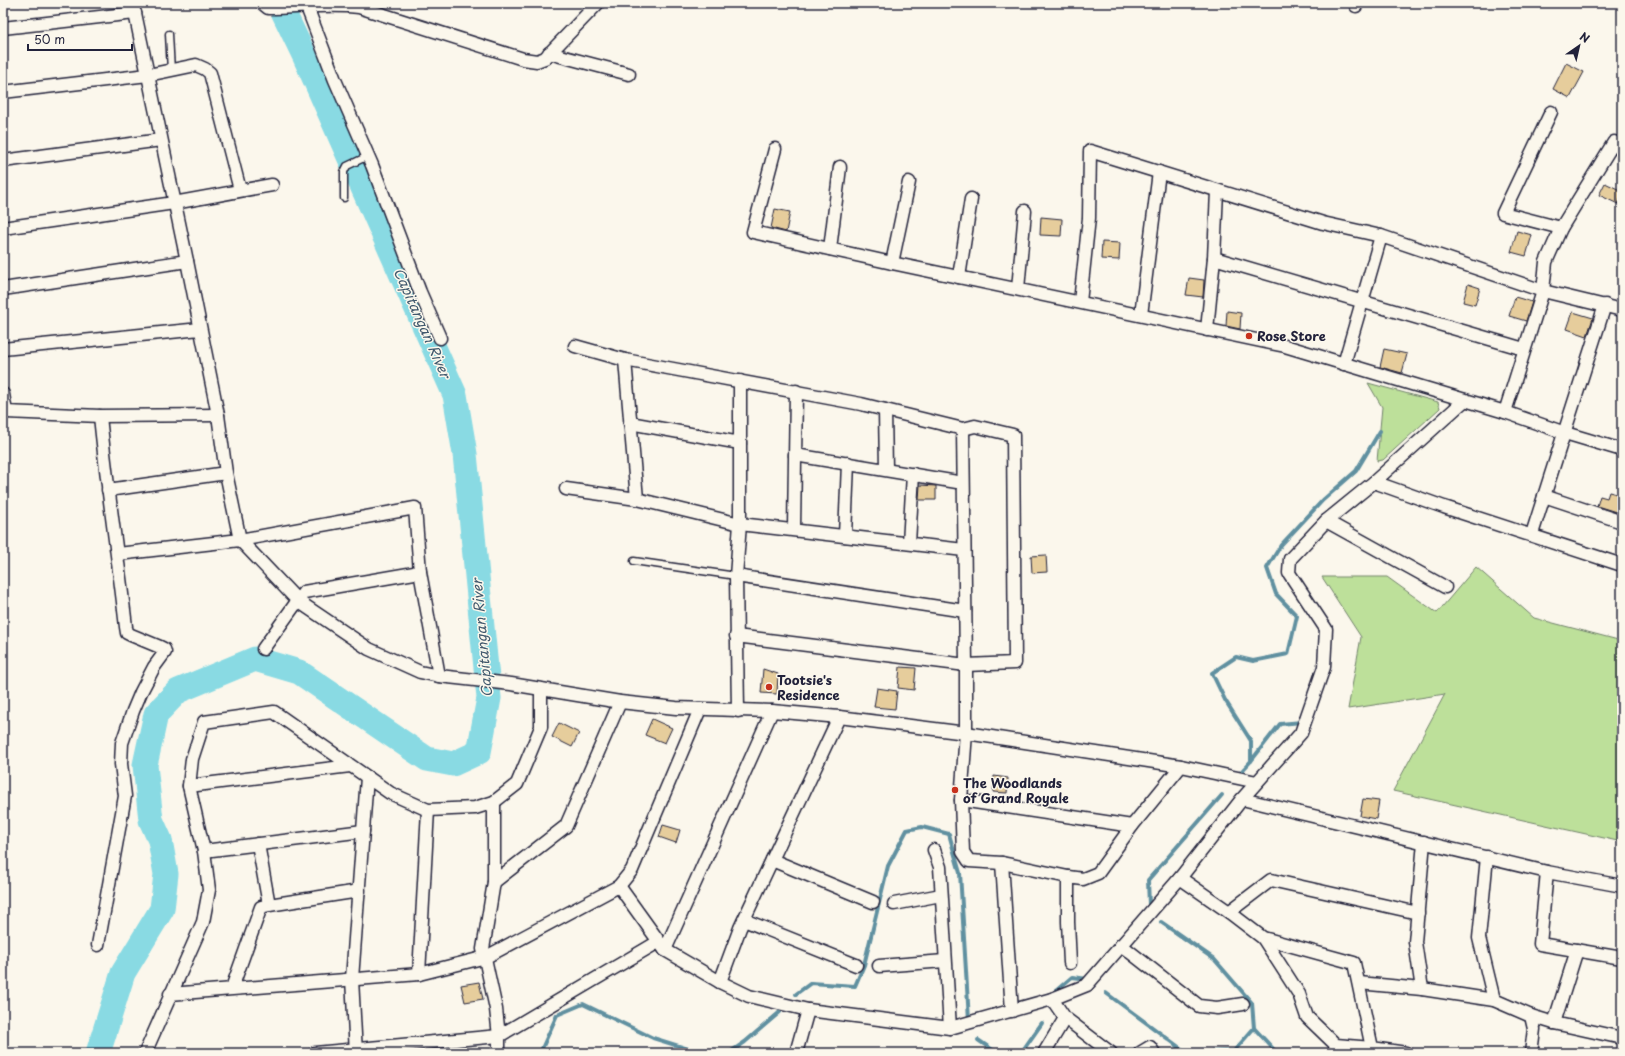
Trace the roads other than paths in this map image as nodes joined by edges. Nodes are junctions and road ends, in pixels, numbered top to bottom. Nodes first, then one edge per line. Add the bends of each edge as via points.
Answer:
1 (598, 3) edge
2 (265, 6) edge
3 (303, 7) junction
4 (132, 8) edge
5 (3, 28) edge
6 (169, 34) dead end
7 (549, 53) junction
8 (170, 71) junction
9 (629, 74) dead end
10 (148, 75) junction
11 (3, 92) edge
12 (1551, 112) dead end
13 (161, 140) junction
14 (1614, 142) dead end
15 (775, 149) dead end
16 (364, 158) junction
17 (3, 161) edge
18 (840, 167) dead end
19 (1159, 172) junction
20 (909, 182) dead end
21 (272, 185) dead end
22 (240, 190) junction
23 (1217, 191) junction
24 (344, 198) dead end
25 (971, 199) dead end
26 (174, 203) junction
27 (1025, 211) dead end
28 (3, 228) edge
29 (1561, 228) junction
30 (1381, 236) junction
31 (830, 250) junction
32 (1214, 258) junction
33 (187, 261) junction
34 (892, 263) junction
35 (959, 277) junction
36 (3, 289) edge
37 (1018, 289) junction
38 (1543, 290) junction
39 (1080, 302) junction
40 (1363, 302) junction
41 (1605, 305) junction
42 (1622, 310) edge
43 (1141, 315) junction
44 (200, 329) junction
45 (1207, 330) junction
46 (440, 338) dead end
47 (575, 346) dead end
48 (3, 349) edge
49 (1524, 349) junction
50 (625, 360) junction
51 (1344, 364) junction
52 (740, 381) junction
53 (796, 391) junction
54 (3, 394) edge
55 (1465, 400) junction
56 (886, 410) junction
57 (1505, 412) junction
58 (218, 415) junction
59 (100, 416) junction
60 (630, 423) junction
61 (962, 429) junction
62 (1565, 433) junction
63 (740, 443) junction
64 (1622, 450) edge
65 (795, 455) junction
66 (848, 463) junction
67 (886, 470) junction
68 (226, 474) junction
69 (913, 474) junction
70 (1374, 482) junction
71 (963, 483) junction
72 (566, 489) dead end
73 (108, 490) junction
74 (1544, 496) junction
75 (638, 499) junction
76 (1326, 521) junction
77 (1622, 522) edge
78 (740, 524) junction
79 (794, 529) junction
80 (1532, 534) junction
81 (845, 536) junction
82 (240, 540) junction
83 (909, 543) junction
84 (964, 550) junction
85 (118, 554) junction
86 (634, 561) dead end
87 (1622, 565) edge
88 (420, 572) junction
89 (736, 576) junction
90 (1445, 587) dead end
91 (298, 601) junction
92 (965, 611) junction
93 (736, 636) junction
94 (263, 649) dead end
95 (966, 665) junction
96 (439, 676) junction
97 (541, 689) junction
98 (620, 702) junction
99 (700, 709) junction
100 (738, 711) junction
101 (772, 711) junction
102 (839, 716) junction
103 (966, 733) junction
104 (350, 766) junction
105 (1181, 766) junction
106 (367, 777) junction
107 (1257, 782) junction
108 (188, 786) junction
109 (1242, 799) junction
110 (961, 800) junction
111 (494, 802) junction
112 (428, 810) junction
113 (1132, 826) junction
114 (363, 832) junction
115 (1424, 842) junction
116 (258, 844) junction
117 (934, 850) dead end
118 (204, 851) junction
119 (1487, 857) junction
120 (772, 860) junction
121 (1002, 863) junction
122 (1547, 872) junction
123 (1068, 877) junction
124 (1180, 878) junction
125 (494, 882) junction
126 (619, 886) junction
127 (1622, 886) edge
128 (359, 891) junction
129 (941, 895) junction
130 (873, 902) dead end
131 (894, 904) dead end
132 (269, 905) junction
133 (1229, 912) junction
134 (1418, 913) junction
135 (744, 920) junction
136 (1263, 938) junction
137 (98, 945) dead end
138 (1121, 945) junction
139 (661, 946) junction
140 (1577, 950) junction
141 (486, 957) junction
142 (1622, 958) edge
143 (945, 962) junction
144 (1070, 963) dead end
145 (856, 965) dead end
146 (879, 966) dead end
147 (419, 974) junction
148 (352, 979) junction
149 (720, 982) junction
150 (1359, 983) junction
151 (232, 988) junction
152 (1422, 989) junction
153 (170, 994) junction
154 (1052, 999) junction
155 (1494, 1000) junction
156 (1243, 1004) dead end
157 (808, 1010) junction
158 (1012, 1010) junction
159 (1531, 1016) junction
160 (1065, 1018) junction
161 (1554, 1023) junction
162 (950, 1028) junction
163 (499, 1036) junction
164 (1622, 1038) edge
165 (1372, 1048) junction
166 (357, 1051) edge
167 (145, 1053) edge
168 (315, 1053) edge
169 (499, 1053) edge
170 (796, 1053) edge
171 (1044, 1053) edge
172 (1111, 1053) edge
173 (1140, 1053) edge
174 (1154, 1053) edge
175 (1406, 1053) edge
176 (1531, 1053) edge

1 - 7 street
2 - 3 street
3 - 7 street via 341,4 359,6 524,59 537,61
3 - 16 street via 335,80
4 - 5 street
4 - 10 street
6 - 8 lane
7 - 9 street
8 - 10 street
8 - 22 street via 196,65 210,73
10 - 11 street
10 - 13 street
12 - 29 street via 1503,213
13 - 17 street
13 - 26 street
14 - 29 street
15 - 31 street via 753,232
16 - 24 lane via 346,166
16 - 46 street
18 - 31 street
19 - 23 street
19 - 39 street via 1090,151 1089,218
19 - 43 street
20 - 34 street
21 - 22 street
22 - 26 street
23 - 30 street via 1323,223
23 - 32 street
25 - 35 street
26 - 28 street
26 - 33 street
27 - 37 street
29 - 38 street via 1546,262
30 - 38 street
30 - 40 street
31 - 34 street
32 - 40 street
32 - 45 street
33 - 36 street
33 - 44 street
34 - 35 street
35 - 37 street
37 - 39 street
38 - 41 street
38 - 49 street
39 - 43 street
40 - 49 street
40 - 51 street
41 - 42 street
41 - 62 street
43 - 45 street
44 - 48 street
44 - 58 street
45 - 51 street via 1285,346
47 - 50 street
49 - 57 street
50 - 52 street
50 - 60 street
51 - 55 street
52 - 53 street
52 - 63 street
53 - 56 street
53 - 65 street
54 - 59 street via 6,412
55 - 57 street
55 - 70 street
56 - 61 street
56 - 67 street
57 - 62 street
58 - 59 street
58 - 68 street
59 - 73 street
60 - 63 street
60 - 75 street
61 - 71 street
61 - 95 street via 975,426 1013,435 1015,663
62 - 64 street
62 - 74 street
63 - 78 street
65 - 66 street
65 - 79 street
66 - 67 street
66 - 81 street
67 - 69 street
68 - 73 street
68 - 82 street
69 - 71 street
69 - 83 street
70 - 76 street
70 - 80 street
71 - 84 street
72 - 75 street
73 - 85 street
74 - 77 street
74 - 80 street
75 - 78 street
76 - 90 street
76 - 107 street via 1290,559 1289,573 1326,629 1324,667 1301,733
78 - 79 street
78 - 89 street
79 - 81 street
80 - 87 street
81 - 83 street
82 - 85 street
82 - 88 street via 415,508
82 - 91 street
83 - 84 street
84 - 92 street
85 - 137 street via 128,633 160,646 165,652 141,692 122,743 121,764 125,796
86 - 89 lane
88 - 91 street via 304,592
88 - 96 street
89 - 92 street
89 - 93 street
91 - 94 street
91 - 96 street via 369,649 420,672
92 - 95 street
93 - 95 street
93 - 100 street
95 - 103 street
96 - 97 street
97 - 98 street
97 - 111 street via 541,727 517,784
98 - 99 street
98 - 125 street via 566,826
99 - 100 street
99 - 126 street via 632,870
100 - 101 street
101 - 102 street
101 - 139 street
102 - 103 street
102 - 120 street
103 - 105 street
103 - 110 street
104 - 106 street
104 - 108 street
104 - 108 street via 274,712 204,722 192,759
105 - 107 street
105 - 113 street
106 - 112 street via 390,793
106 - 114 street
107 - 109 street
108 - 118 street
109 - 115 street
109 - 124 street
110 - 113 street
110 - 121 street via 963,852 969,861
111 - 112 street via 475,808
111 - 125 street
112 - 147 street
113 - 123 street via 1098,873 1083,879
114 - 116 street
114 - 128 street
115 - 119 street
115 - 134 street
116 - 118 street
116 - 132 street
117 - 129 street via 940,867
118 - 153 street via 209,890 203,922
119 - 122 street
119 - 155 street via 1479,938
120 - 130 street
120 - 135 street
121 - 123 street
121 - 158 street
122 - 127 street
122 - 140 street via 1540,944
123 - 144 street
124 - 133 street
124 - 138 street
125 - 141 street via 483,949
126 - 139 street
126 - 141 street
128 - 132 street
128 - 148 street
129 - 131 street
129 - 143 street
132 - 151 street via 262,907
133 - 134 street via 1272,880
133 - 136 street
134 - 152 street via 1415,942
135 - 145 street
135 - 149 street
136 - 150 street via 1354,963
136 - 165 street via 1299,994 1306,1017 1336,1045
138 - 154 street via 1087,985
138 - 156 street via 1199,1006 1217,1008
139 - 149 street
139 - 163 street
140 - 142 street
140 - 161 street
141 - 147 street
141 - 163 street
143 - 146 street
143 - 162 street
147 - 148 street
148 - 151 street
148 - 166 street
149 - 157 street via 750,996
150 - 152 street
150 - 165 street
151 - 153 street
152 - 155 street
153 - 167 street
154 - 158 street
154 - 160 street
155 - 159 street
157 - 162 street
157 - 170 street
158 - 162 street
159 - 161 street
159 - 176 street via 1534,1029
160 - 171 street
160 - 172 street
161 - 164 street
163 - 166 street
163 - 169 street
165 - 175 street
166 - 168 street
173 - 174 street via 1150,1047

